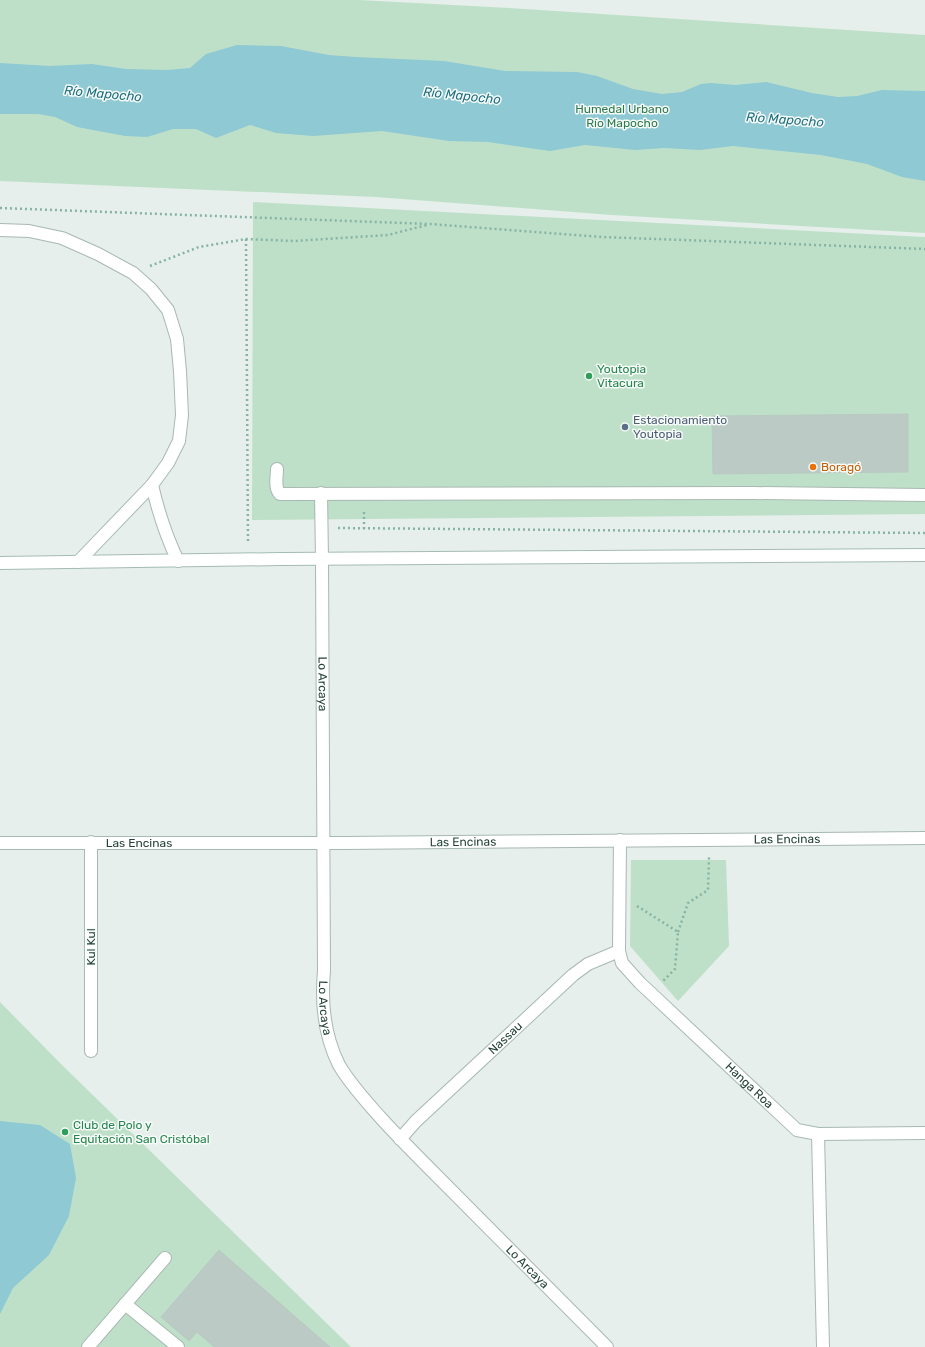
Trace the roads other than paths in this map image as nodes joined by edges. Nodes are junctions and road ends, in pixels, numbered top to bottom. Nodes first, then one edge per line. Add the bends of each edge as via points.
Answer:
1 (0, 230) edge
2 (277, 469) dead end
3 (152, 484) junction
4 (321, 493) junction
5 (925, 495) edge
6 (925, 555) edge
7 (322, 559) junction
8 (178, 561) junction
9 (78, 562) junction
10 (0, 563) edge
11 (925, 838) edge
12 (620, 840) junction
13 (91, 842) junction
14 (323, 842) junction
15 (0, 843) edge
16 (619, 951) junction
17 (91, 1051) dead end
18 (925, 1133) edge
19 (818, 1134) junction
20 (400, 1138) junction
21 (165, 1258) dead end
22 (125, 1304) junction
23 (88, 1347) edge
24 (178, 1347) edge
25 (607, 1347) edge
26 (823, 1347) edge

1 - 3 street via 29,231 62,238 98,254 133,273 168,310 177,338 182,415 179,441 168,463
2 - 4 street via 276,488 280,494
3 - 8 street via 162,523
3 - 9 street
4 - 5 street
4 - 7 street, Lo Arcaya
6 - 7 street
7 - 8 street
7 - 14 street, Lo Arcaya
8 - 9 street
9 - 10 street
11 - 12 street, Las Encinas
12 - 14 street, Las Encinas
12 - 16 street, Hanga Roa
13 - 14 street, Las Encinas
13 - 15 street, Las Encinas
13 - 17 street, Kul Kul
14 - 20 street, Lo Arcaya via 322,989 325,1025 339,1064 349,1081
16 - 19 street, Hanga Roa via 622,963 650,994 797,1130
16 - 20 street, Nassau via 588,964 573,975
18 - 19 street, Hanga Roa
19 - 26 street
20 - 25 street, Lo Arcaya
21 - 22 street
22 - 23 street
22 - 24 street

